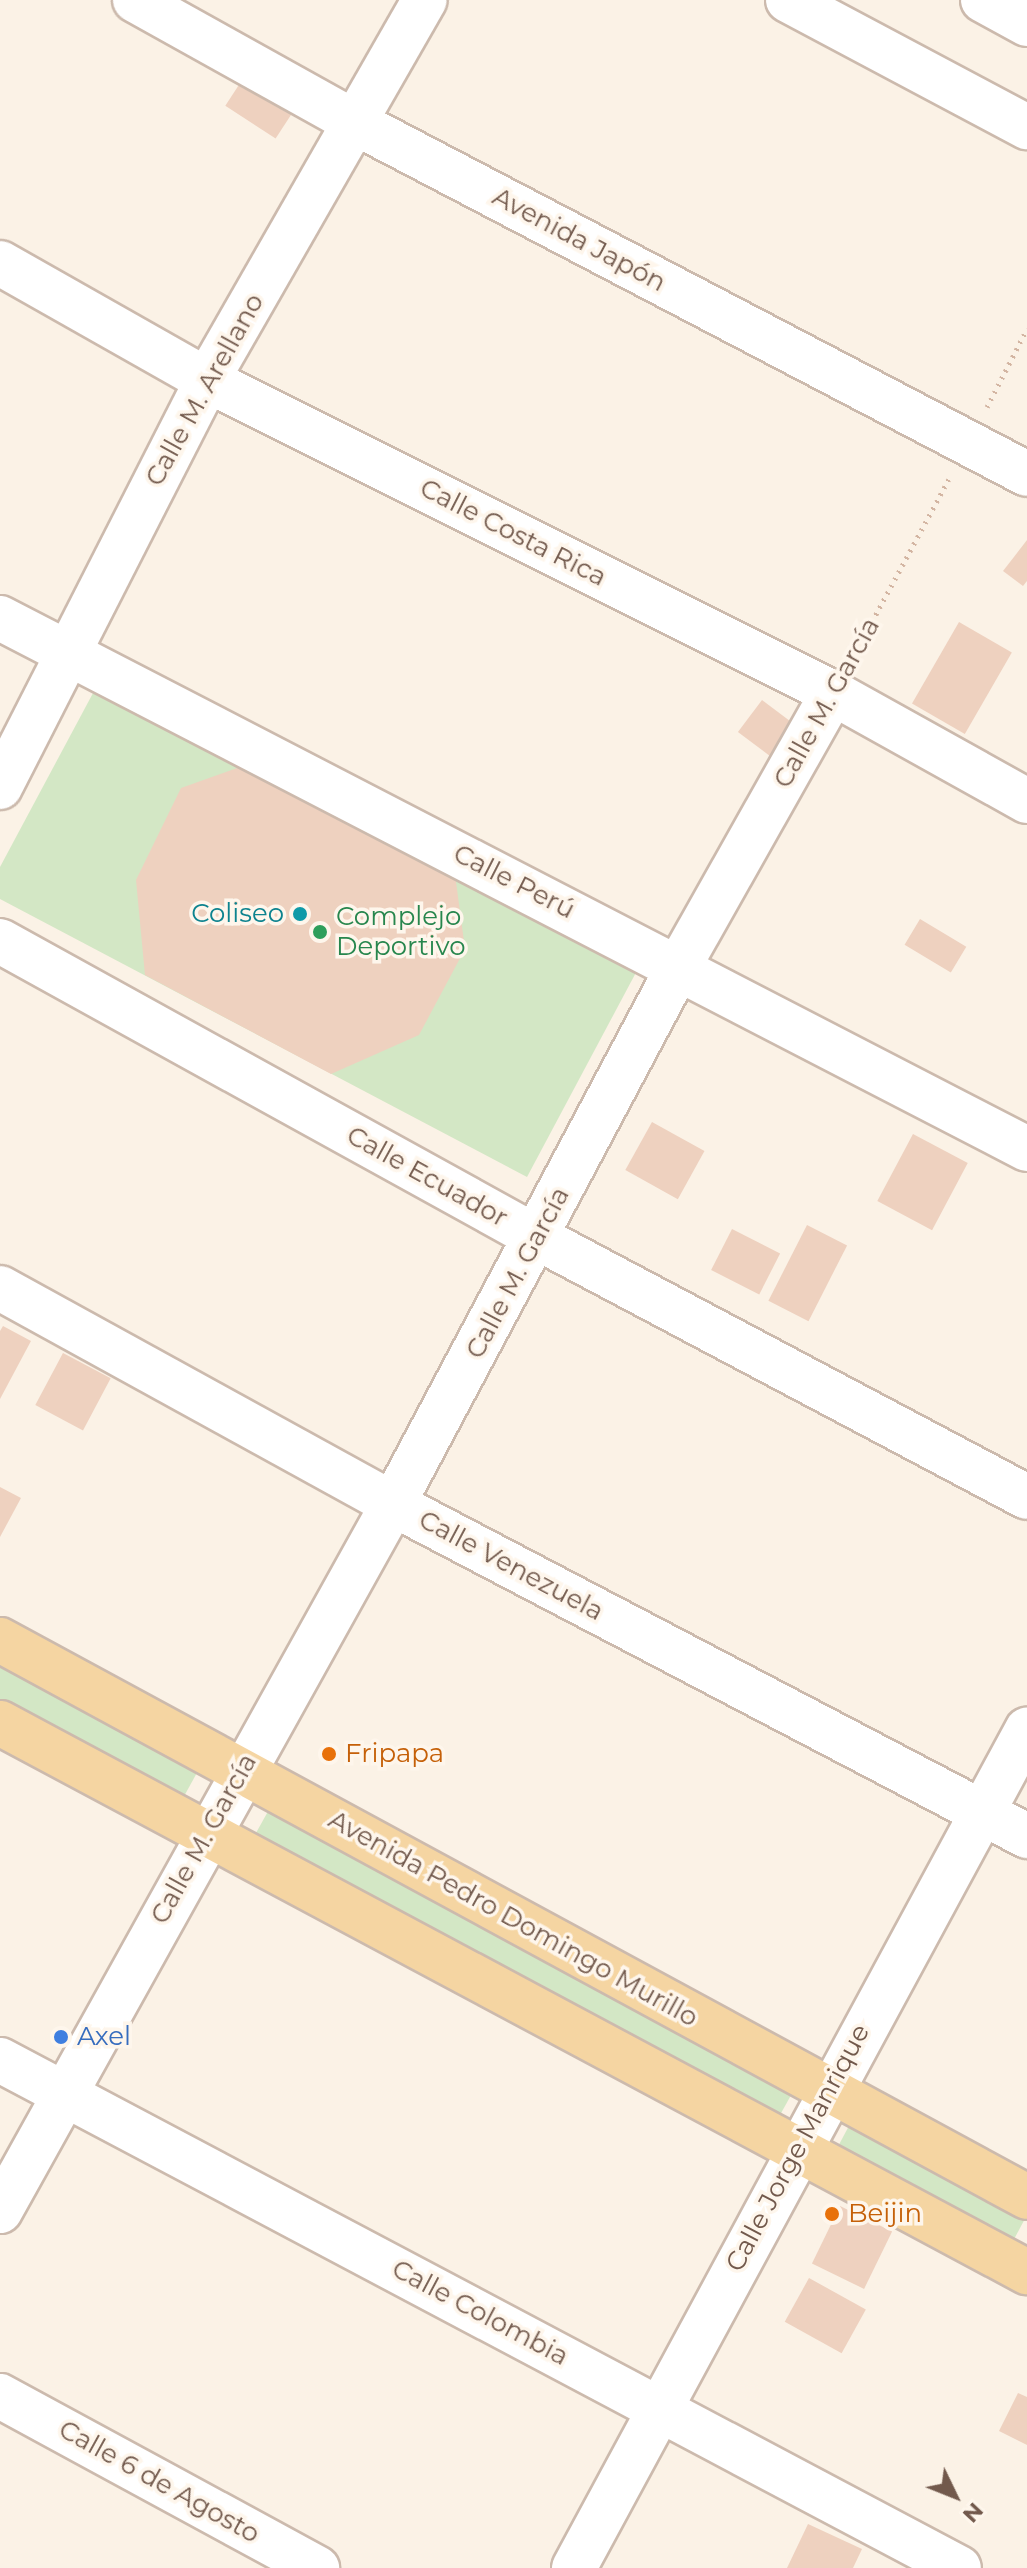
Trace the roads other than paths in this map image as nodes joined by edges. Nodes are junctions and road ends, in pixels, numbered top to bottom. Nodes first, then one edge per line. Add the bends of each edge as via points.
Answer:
1 (135, 0) edge
2 (425, 0) edge
3 (788, 0) edge
4 (983, 0) edge
5 (1027, 24) edge
6 (356, 123) junction
7 (1027, 127) edge
8 (0, 263) edge
9 (207, 380) junction
10 (1027, 474) edge
11 (0, 618) edge
12 (65, 656) junction
13 (833, 693) junction
14 (0, 787) edge
15 (1027, 801) edge
16 (0, 941) edge
17 (679, 966) junction
18 (1027, 1149) edge
19 (538, 1238) junction
20 (0, 1288) edge
21 (1027, 1497) edge
22 (393, 1504) junction
23 (0, 1640) edge
24 (0, 1723) edge
25 (1027, 1730) edge
26 (242, 1771) junction
27 (982, 1812) junction
28 (206, 1834) junction
29 (1027, 1836) edge
30 (0, 2060) edge
31 (828, 2092) junction
32 (64, 2094) junction
33 (796, 2150) junction
34 (1027, 2197) edge
35 (0, 2211) edge
36 (1027, 2272) edge
37 (0, 2396) edge
38 (659, 2408) junction
39 (317, 2568) edge
40 (574, 2568) edge
41 (959, 2568) edge

1 - 6 street, Avenida Japón
2 - 6 street, Calle M. Arellano
3 - 7 street
4 - 5 street
6 - 9 street, Calle M. Arellano
6 - 10 street, Avenida Japón
8 - 9 street, Calle Costa Rica
9 - 12 street, Calle M. Arellano
9 - 13 street, Calle Costa Rica
11 - 12 street, Calle Perú
12 - 14 street, Calle M. Arellano
12 - 17 street, Calle Perú
13 - 15 street, Calle Costa Rica
13 - 17 street, Calle M. García
16 - 19 street, Calle Ecuador
17 - 18 street, Calle Perú
17 - 19 street, Calle M. García
19 - 21 street, Calle Ecuador
19 - 22 street, Calle M. García
20 - 22 street, Calle Venezuela
22 - 26 street, Calle M. García
22 - 27 street, Calle Venezuela
23 - 26 main road, Avenida Pedro Domingo Murillo
24 - 28 main road
25 - 27 street, Calle Jorge Manrique
26 - 28 street, Calle M. García
26 - 31 main road, Avenida Pedro Domingo Murillo
27 - 29 street, Calle Venezuela
27 - 31 street, Calle Jorge Manrique
28 - 32 street, Calle M. García
28 - 33 main road
30 - 32 street, Calle Colombia
31 - 33 street, Calle Jorge Manrique
31 - 34 main road, Avenida Pedro Domingo Murillo
32 - 35 street, Calle M. García
32 - 38 street, Calle Colombia
33 - 36 main road
33 - 38 street, Calle Jorge Manrique
37 - 39 street, Calle 6 de Agosto
38 - 40 street, Calle Jorge Manrique
38 - 41 street, Calle Colombia

